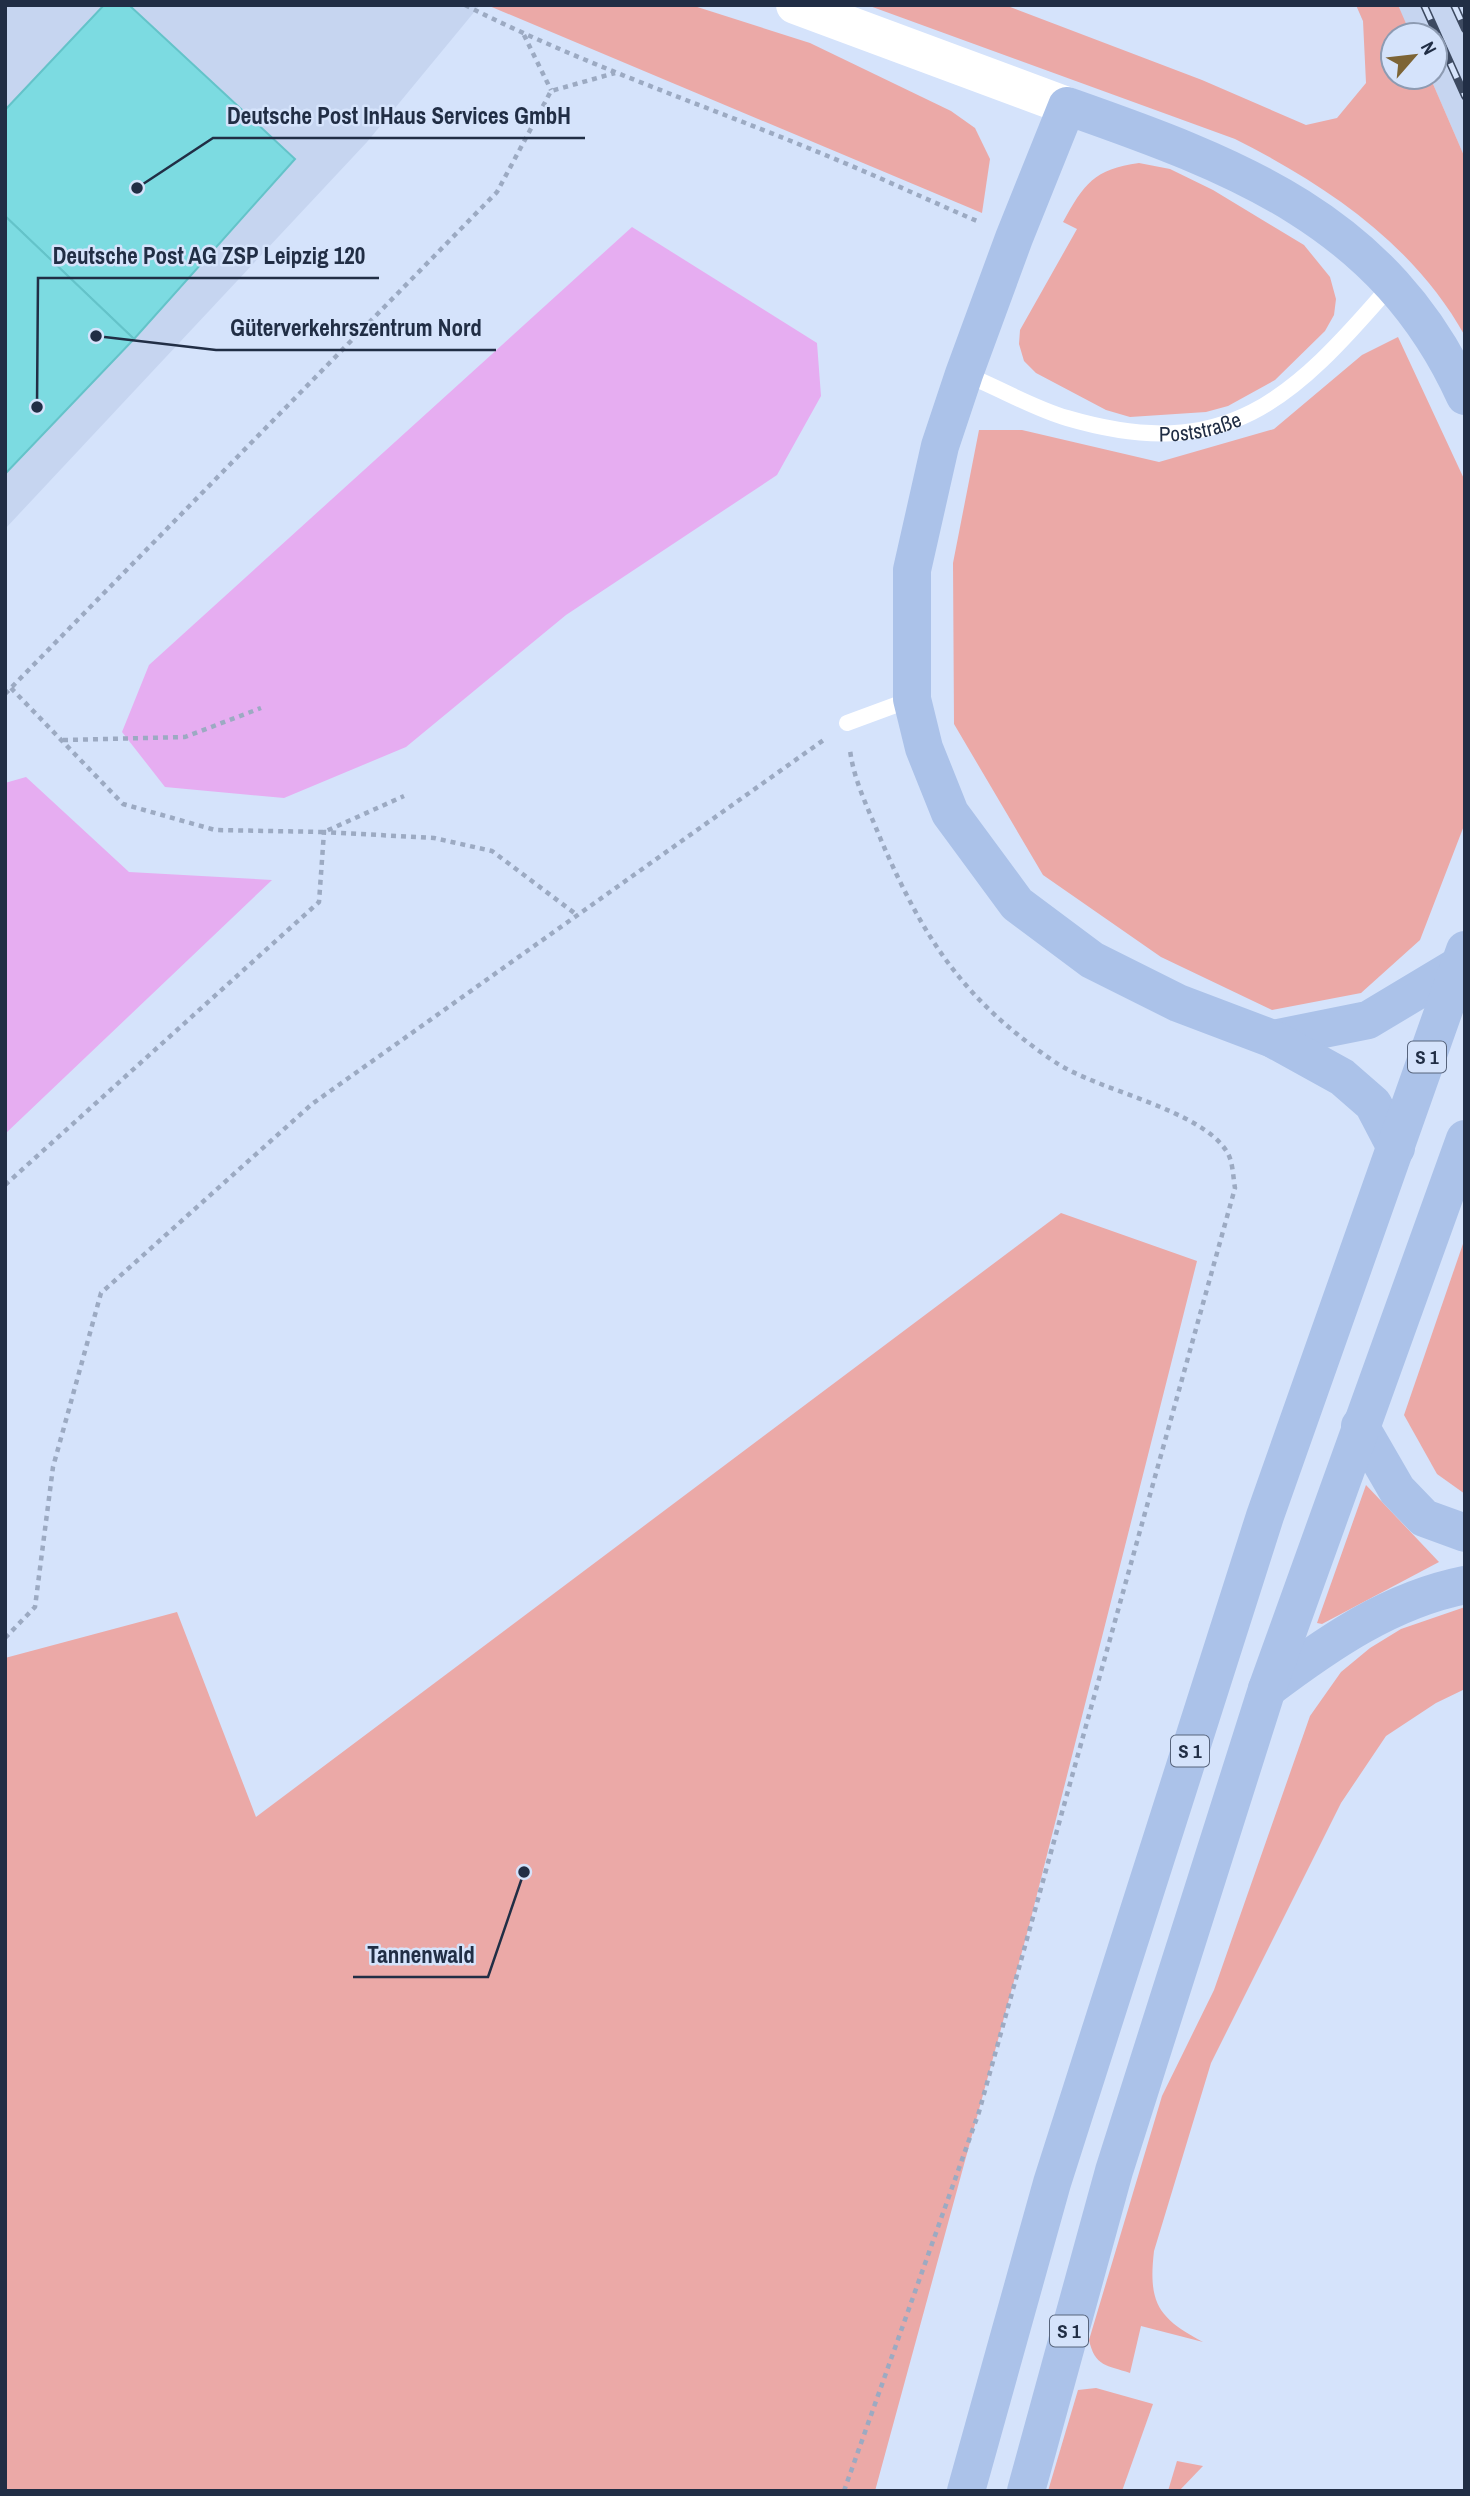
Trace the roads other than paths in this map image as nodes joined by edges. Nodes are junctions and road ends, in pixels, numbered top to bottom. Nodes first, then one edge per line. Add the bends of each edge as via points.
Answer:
1 (795, 5) edge
2 (1067, 106) junction
3 (1392, 284) junction
4 (964, 374) junction
5 (1465, 396) edge
6 (912, 699) junction
7 (847, 723) road end
8 (1462, 958) edge
9 (1273, 1039) junction
10 (1465, 1139) edge
11 (1396, 1148) junction
12 (1360, 1426) junction
13 (1465, 1533) edge
14 (1465, 1585) edge
15 (1267, 1689) junction
16 (966, 2491) edge
17 (1026, 2491) edge

1 - 2 street
2 - 3 main road via 1240,172 1347,238
2 - 4 main road
3 - 4 lane, Poststraße via 1296,385 1274,401 1208,430 1134,434 1064,417
3 - 5 main road via 1428,332
4 - 6 main road via 940,446 912,570
6 - 7 lane
6 - 9 main road via 924,748 950,813 1017,904 1092,960 1178,1003
8 - 9 main road via 1368,1020
8 - 11 main road, S 1
9 - 11 main road via 1342,1077 1373,1104
10 - 12 main road, S 1
11 - 16 main road, S 1 via 1265,1516 1048,2197
12 - 13 main road via 1397,1490 1424,1518
12 - 15 main road, S 1
14 - 15 main road via 1419,1595 1358,1626
15 - 17 main road, S 1 via 1114,2171

